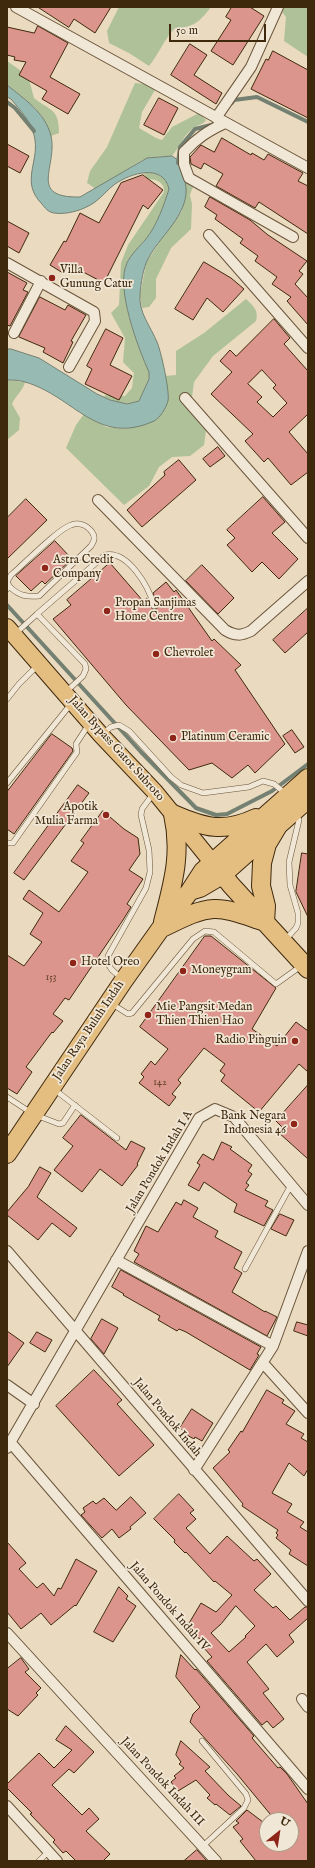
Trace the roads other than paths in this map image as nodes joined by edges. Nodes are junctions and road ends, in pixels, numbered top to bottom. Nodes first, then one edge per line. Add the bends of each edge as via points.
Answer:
1 (16, 7) edge
2 (278, 7) edge
3 (221, 120) junction
4 (308, 168) edge
5 (209, 235) dead end
6 (293, 237) dead end
7 (7, 263) edge
8 (41, 282) junction
9 (14, 333) dead end
10 (308, 348) edge
11 (69, 367) dead end
12 (185, 398) dead end
13 (98, 500) dead end
14 (308, 538) edge
15 (308, 580) edge
16 (8, 588) edge
17 (154, 606) dead end
18 (37, 614) junction
19 (10, 631) edge
20 (39, 663) junction
21 (69, 697) junction
22 (7, 699) edge
23 (90, 721) junction
24 (101, 735) junction
25 (308, 778) edge
26 (7, 783) edge
27 (155, 792) junction
28 (308, 799) edge
29 (291, 804) junction
30 (173, 814) junction
31 (275, 818) junction
32 (7, 843) edge
33 (217, 868) junction
34 (265, 922) junction
35 (161, 928) junction
36 (283, 941) junction
37 (306, 967) edge
38 (124, 980) junction
39 (109, 1002) junction
40 (51, 1086) junction
41 (7, 1097) edge
42 (75, 1105) junction
43 (33, 1114) junction
44 (116, 1138) dead end
45 (7, 1154) edge
46 (291, 1186) junction
47 (308, 1205) edge
48 (7, 1251) edge
49 (308, 1251) edge
50 (116, 1260) junction
51 (245, 1269) dead end
52 (76, 1331) junction
53 (273, 1346) junction
54 (263, 1363) junction
55 (7, 1385) edge
56 (34, 1404) junction
57 (308, 1413) edge
58 (9, 1446) edge
59 (194, 1470) junction
60 (308, 1601) edge
61 (7, 1633) edge
62 (202, 1741) dead end
63 (308, 1789) edge
64 (7, 1806) edge
65 (203, 1846) junction
66 (48, 1852) junction
67 (39, 1861) edge
68 (57, 1861) edge
69 (216, 1861) edge

1 - 3 street
2 - 3 street via 251,67
3 - 4 street
3 - 6 street via 184,152 184,164 189,178
5 - 10 street
7 - 8 street
8 - 9 street
8 - 11 street via 94,312 95,321
12 - 14 street
13 - 15 street via 225,630 233,635 243,635 251,631
16 - 16 lane via 7,582 11,575 66,527 79,523 94,534 91,546 39,596 26,596
17 - 18 lane via 148,588 134,569 119,557 110,554 105,555
18 - 19 lane
18 - 21 lane via 86,668
19 - 20 main road, Jalan Bypass Gatot Subroto
20 - 21 main road, Jalan Bypass Gatot Subroto
20 - 22 lane
21 - 23 main road, Jalan Bypass Gatot Subroto
21 - 26 lane
23 - 24 main road, Jalan Bypass Gatot Subroto
23 - 32 lane via 76,744 77,752 13,843
24 - 27 main road, Jalan Bypass Gatot Subroto
24 - 29 lane via 119,725 129,730 171,777 181,785 203,793 249,787 263,781 274,784
25 - 29 highway
27 - 30 main road, Jalan Bypass Gatot Subroto
27 - 38 lane via 142,809 141,815 149,850 150,872 146,888 107,961 108,966
28 - 29 highway
29 - 31 highway
29 - 36 lane via 298,820 289,862 290,885 298,913 298,923
30 - 31 highway via 200,825 235,827
30 - 33 main road, Jalan Bypass Gatot Subroto
30 - 35 highway via 177,834 176,869
31 - 33 highway, Jalan Raya Buluh Indah
31 - 34 highway via 262,863 261,886 266,906
33 - 34 highway
33 - 35 highway, Jalan Raya Buluh Indah via 199,877
34 - 35 highway via 214,909 194,913
34 - 36 highway
35 - 38 highway, Jalan Raya Buluh Indah
36 - 37 highway
37 - 39 lane via 276,984 214,932 206,931 192,939 132,1013 128,1014
38 - 39 highway, Jalan Raya Buluh Indah
39 - 40 highway, Jalan Raya Buluh Indah
40 - 42 lane
40 - 43 highway, Jalan Raya Buluh Indah
41 - 43 lane
42 - 43 lane via 63,1123 59,1124
42 - 44 lane
43 - 45 highway, Jalan Raya Buluh Indah
46 - 47 street, Jalan Pondok Indah I A
46 - 50 street, Jalan Pondok Indah I A via 234,1117 215,1109 199,1118
46 - 51 lane
48 - 52 street, Jalan Pondok Indah
49 - 53 street
50 - 52 street, Jalan Pondok Indah I A
50 - 53 street
52 - 56 street, Jalan Pondok Indah I A
52 - 59 street, Jalan Pondok Indah
53 - 54 street
54 - 57 street
54 - 59 street
55 - 56 street
56 - 58 street, Jalan Pondok Indah I A
58 - 63 street, Jalan Pondok Indah IV
59 - 60 street, Jalan Pondok Indah
61 - 65 street, Jalan Pondok Indah III
62 - 65 lane, Jalan Pondok Indah III via 246,1794 248,1800 244,1808
64 - 66 street
65 - 69 street
66 - 67 lane
66 - 68 street

